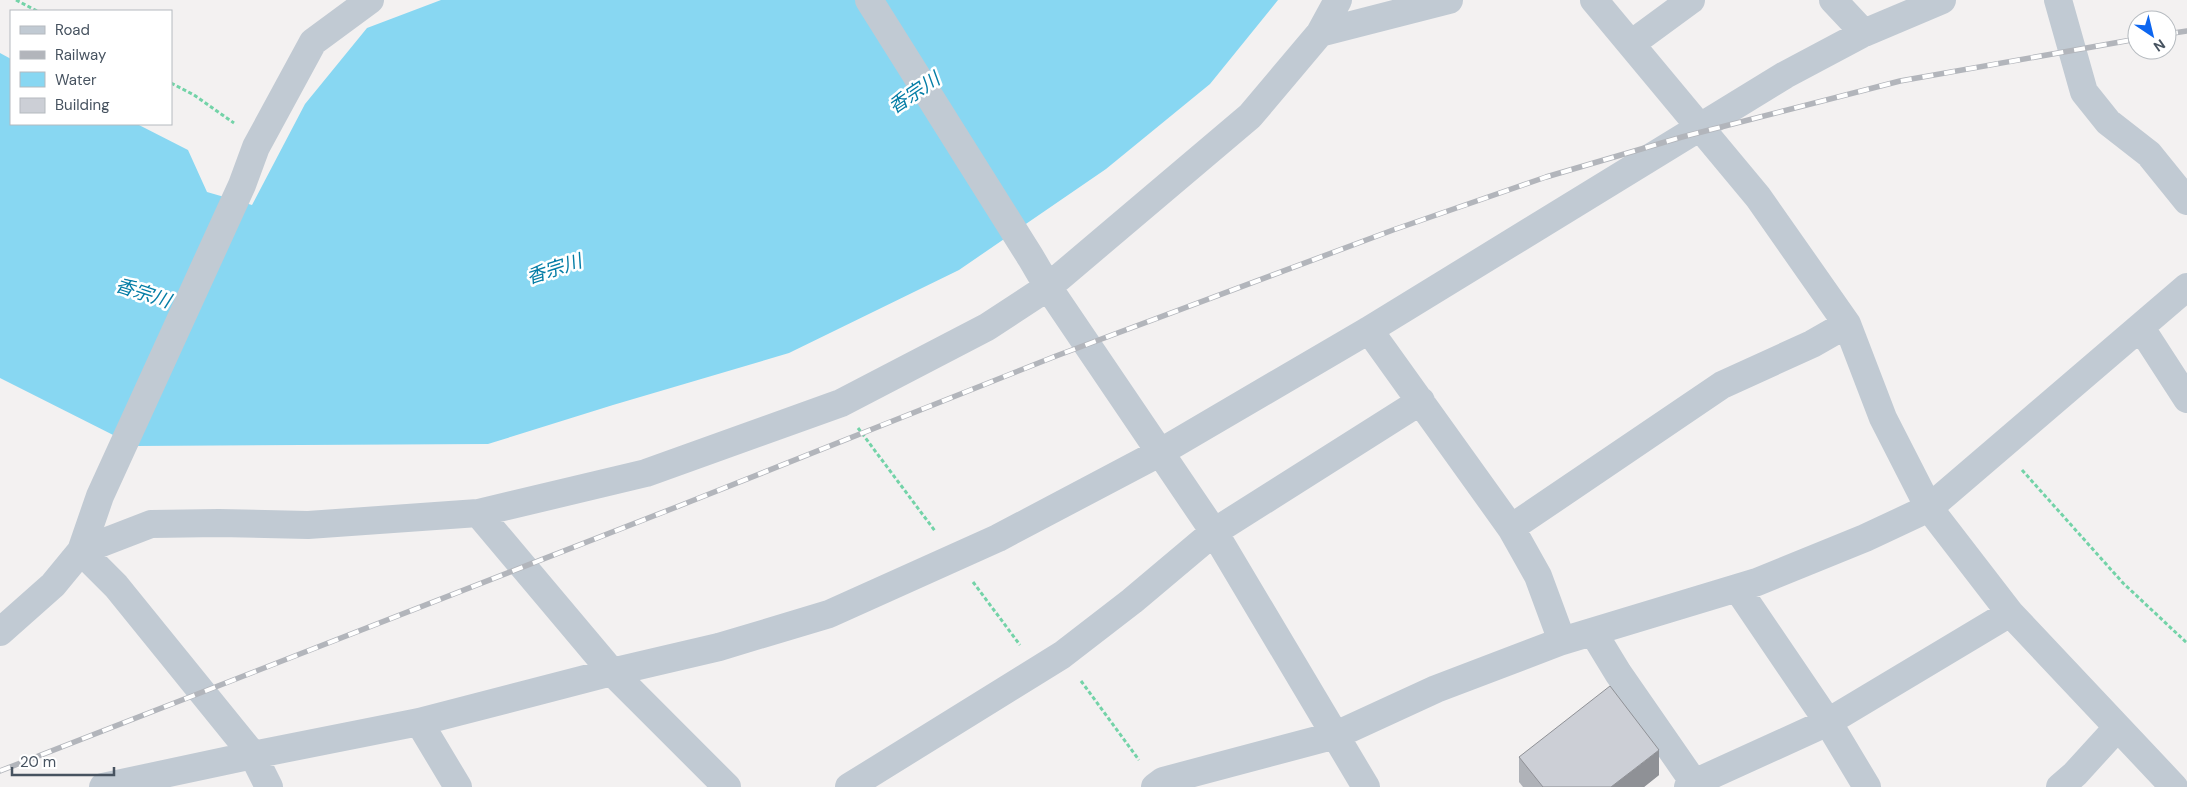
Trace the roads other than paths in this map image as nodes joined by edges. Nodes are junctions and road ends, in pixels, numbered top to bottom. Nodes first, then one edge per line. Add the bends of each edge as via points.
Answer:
1 (370, 0) edge
2 (868, 0) edge
3 (1338, 0) edge
4 (1449, 0) edge
5 (1594, 0) edge
6 (1691, 0) edge
7 (1834, 0) edge
8 (1942, 0) edge
9 (2058, 0) edge
10 (1320, 33) junction
11 (1864, 33) junction
12 (1631, 44) junction
13 (1701, 129) junction
14 (2187, 201) edge
15 (2187, 286) edge
16 (1048, 287) junction
17 (1847, 324) junction
18 (2141, 328) junction
19 (1369, 330) junction
20 (2187, 398) edge
21 (1421, 401) junction
22 (1159, 453) junction
23 (1929, 508) junction
24 (478, 513) junction
25 (1511, 528) junction
26 (1214, 532) junction
27 (80, 551) junction
28 (1737, 588) junction
29 (2010, 613) junction
30 (0, 632) edge
31 (1593, 632) junction
32 (1562, 641) junction
33 (612, 672) junction
34 (419, 722) junction
35 (1828, 722) junction
36 (2117, 728) junction
37 (1336, 735) junction
38 (253, 755) junction
39 (1161, 785) edge
40 (1693, 786) edge
41 (103, 787) edge
42 (269, 787) edge
43 (458, 787) edge
44 (726, 787) edge
45 (848, 787) edge
46 (1366, 787) edge
47 (1867, 787) edge
48 (2060, 787) edge
49 (2174, 787) edge

1 - 27 street via 313,42 256,147 242,185 100,496
2 - 16 street
3 - 10 street
4 - 10 street
5 - 12 street
6 - 12 street
7 - 11 street
8 - 11 street
9 - 14 street via 2084,92 2108,122 2149,154
10 - 16 street via 1250,116
11 - 13 street via 1785,75
12 - 13 street
13 - 17 street via 1758,197
13 - 19 street
15 - 18 street
16 - 22 street
16 - 24 street via 987,327 840,404 646,473
17 - 23 street via 1883,418
17 - 25 street via 1812,344 1722,385
18 - 20 street
18 - 23 street
19 - 21 street
19 - 22 street
21 - 25 street
21 - 26 street
22 - 26 street
22 - 33 street via 998,538 829,614 719,647
23 - 28 street via 1866,538
23 - 29 street
24 - 27 street via 308,525 151,524
24 - 33 street
25 - 32 street via 1538,576
26 - 37 street
26 - 45 street via 1062,655
27 - 30 street via 53,585
27 - 38 street via 116,586
28 - 31 street
28 - 35 street
29 - 35 street
29 - 36 street
31 - 32 street
31 - 40 street
32 - 37 street via 1436,689
33 - 34 street
33 - 44 street
34 - 38 street
34 - 43 street
35 - 40 street
35 - 47 street
36 - 48 street
36 - 49 street
37 - 39 street
37 - 46 street
38 - 41 street
38 - 42 street

